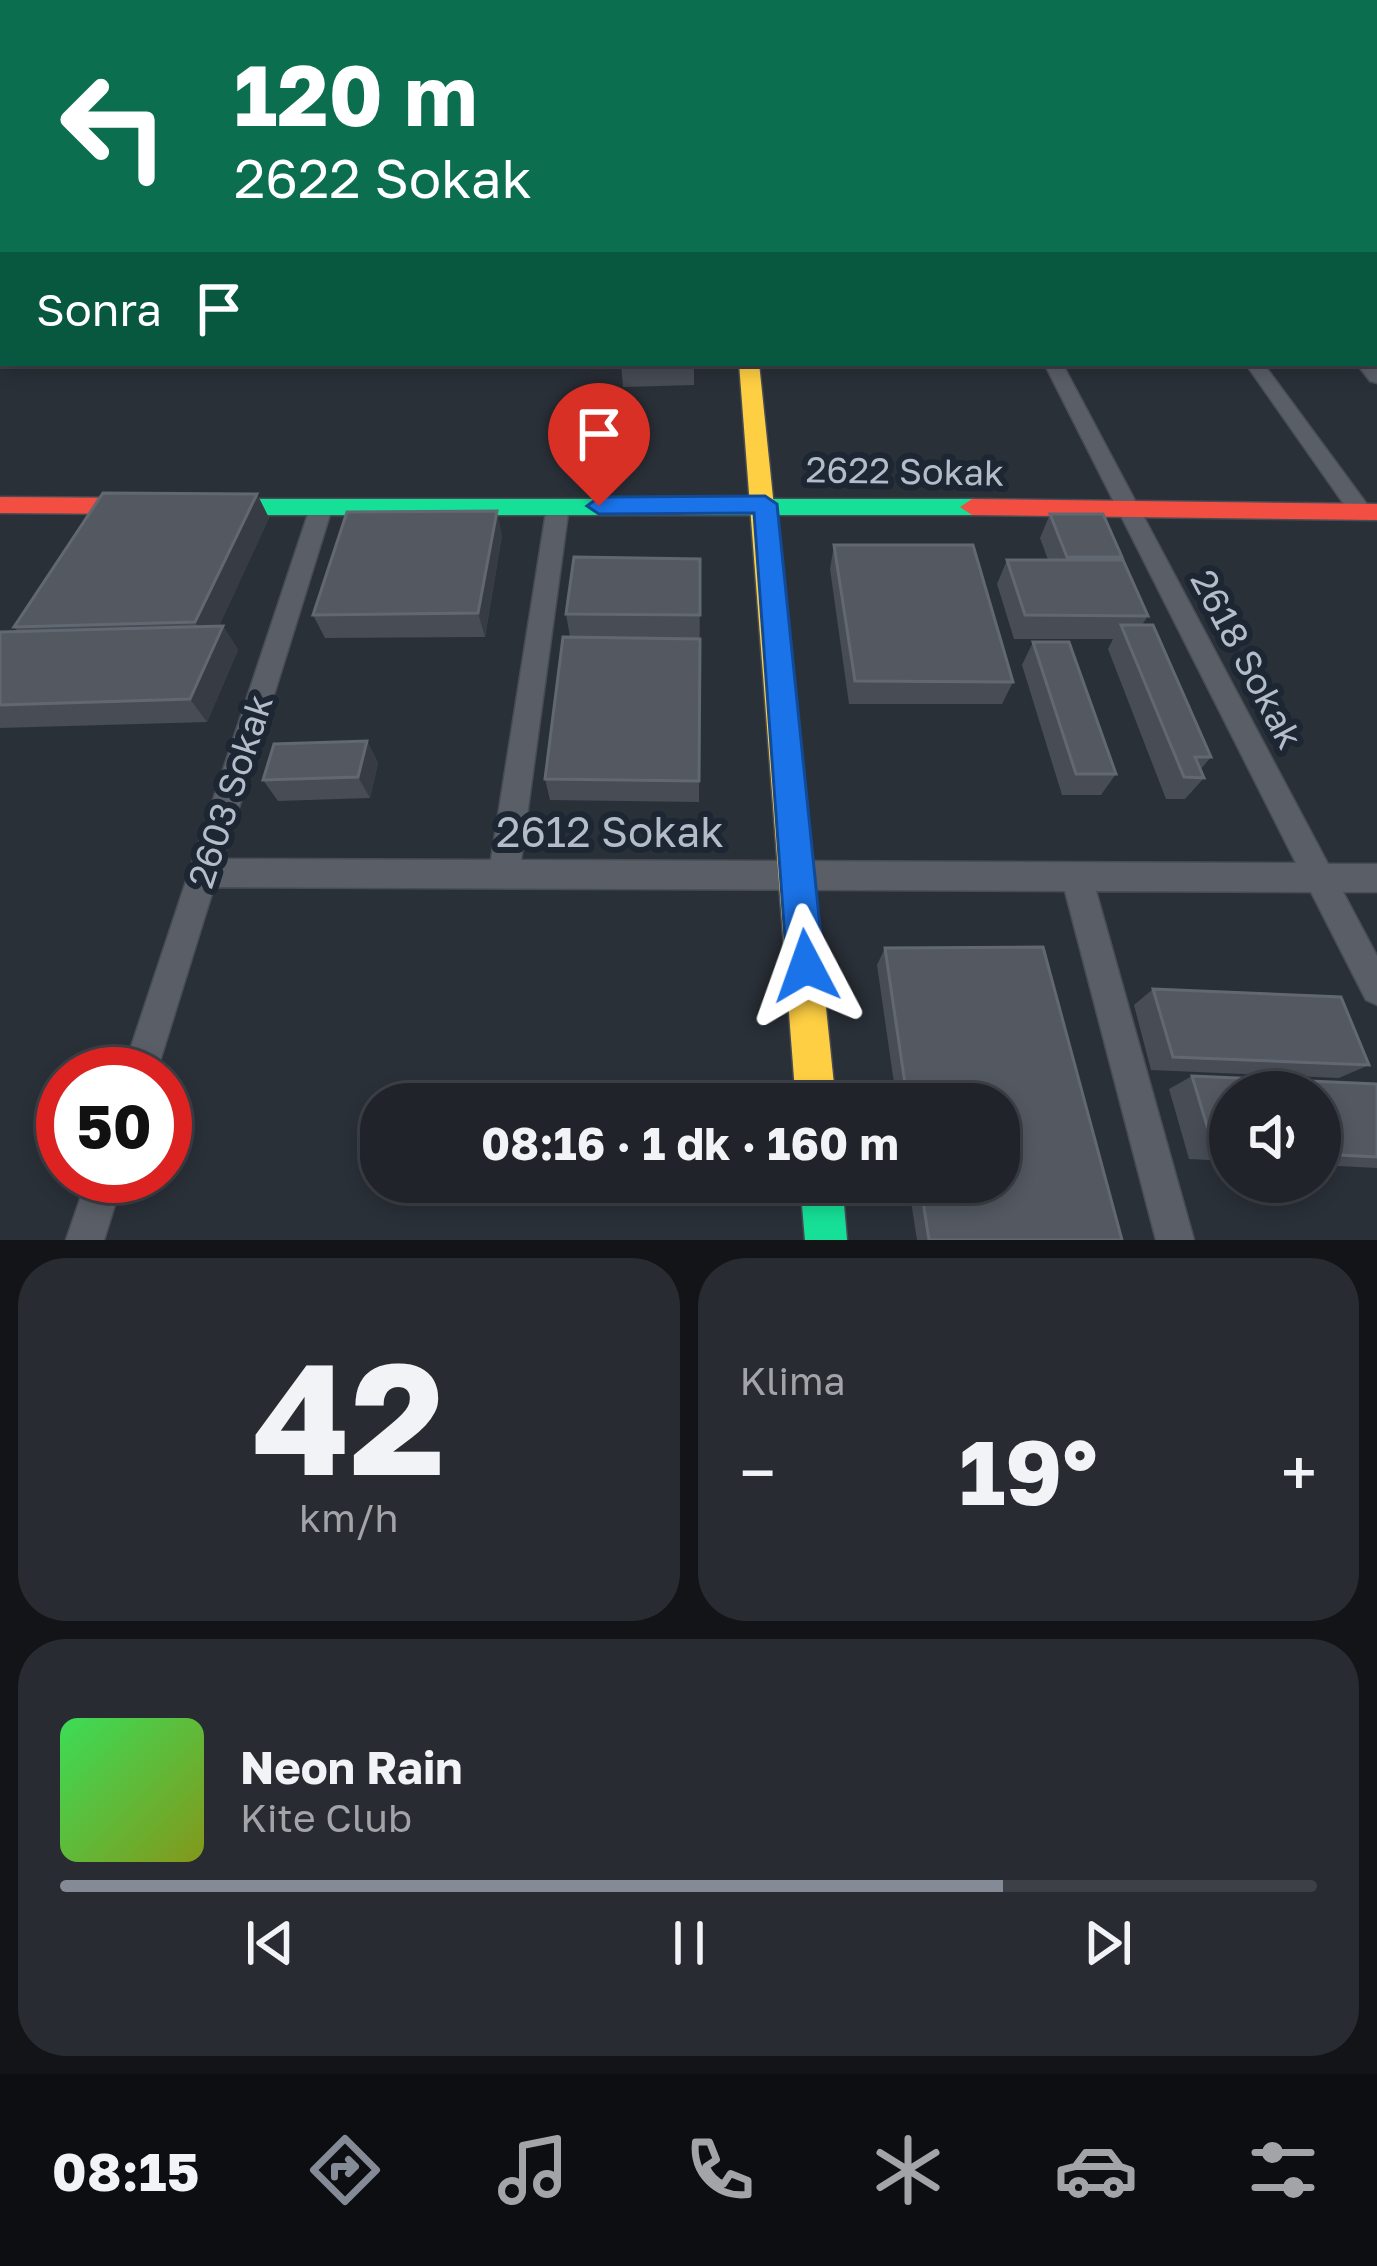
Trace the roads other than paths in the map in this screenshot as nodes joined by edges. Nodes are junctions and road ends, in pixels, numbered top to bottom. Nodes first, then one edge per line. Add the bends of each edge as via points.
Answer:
1 (749, 366) edge
2 (1055, 366) edge
3 (1256, 366) edge
4 (765, 504) junction
5 (0, 505) edge
6 (558, 506) junction
7 (321, 508) junction
8 (1128, 512) junction
9 (1369, 512) edge
10 (204, 873) junction
11 (503, 874) junction
12 (799, 874) junction
13 (1078, 878) junction
14 (1323, 878) junction
15 (1377, 878) edge
16 (1377, 989) edge
17 (148, 1047) edge
18 (814, 1083) edge
19 (97, 1203) edge
20 (823, 1203) edge
21 (85, 1240) edge
22 (826, 1240) edge
23 (1174, 1240) edge

1 - 4 street
2 - 8 street, 2618 Sokak
3 - 9 street
4 - 6 street, 2622 Sokak
4 - 8 street, 2622 Sokak
4 - 12 street
5 - 7 street, 2622 Sokak
6 - 7 street, 2622 Sokak
6 - 11 street
7 - 10 street, 2603 Sokak
8 - 9 street, 2622 Sokak
8 - 14 street, 2618 Sokak
10 - 11 street, 2612 Sokak
10 - 17 street, 2603 Sokak
11 - 12 street, 2612 Sokak
12 - 13 street, 2612 Sokak
12 - 18 street
13 - 14 street, 2612 Sokak
13 - 23 street
14 - 15 street, 2612 Sokak
14 - 16 street, 2618 Sokak
19 - 21 street
20 - 22 street

